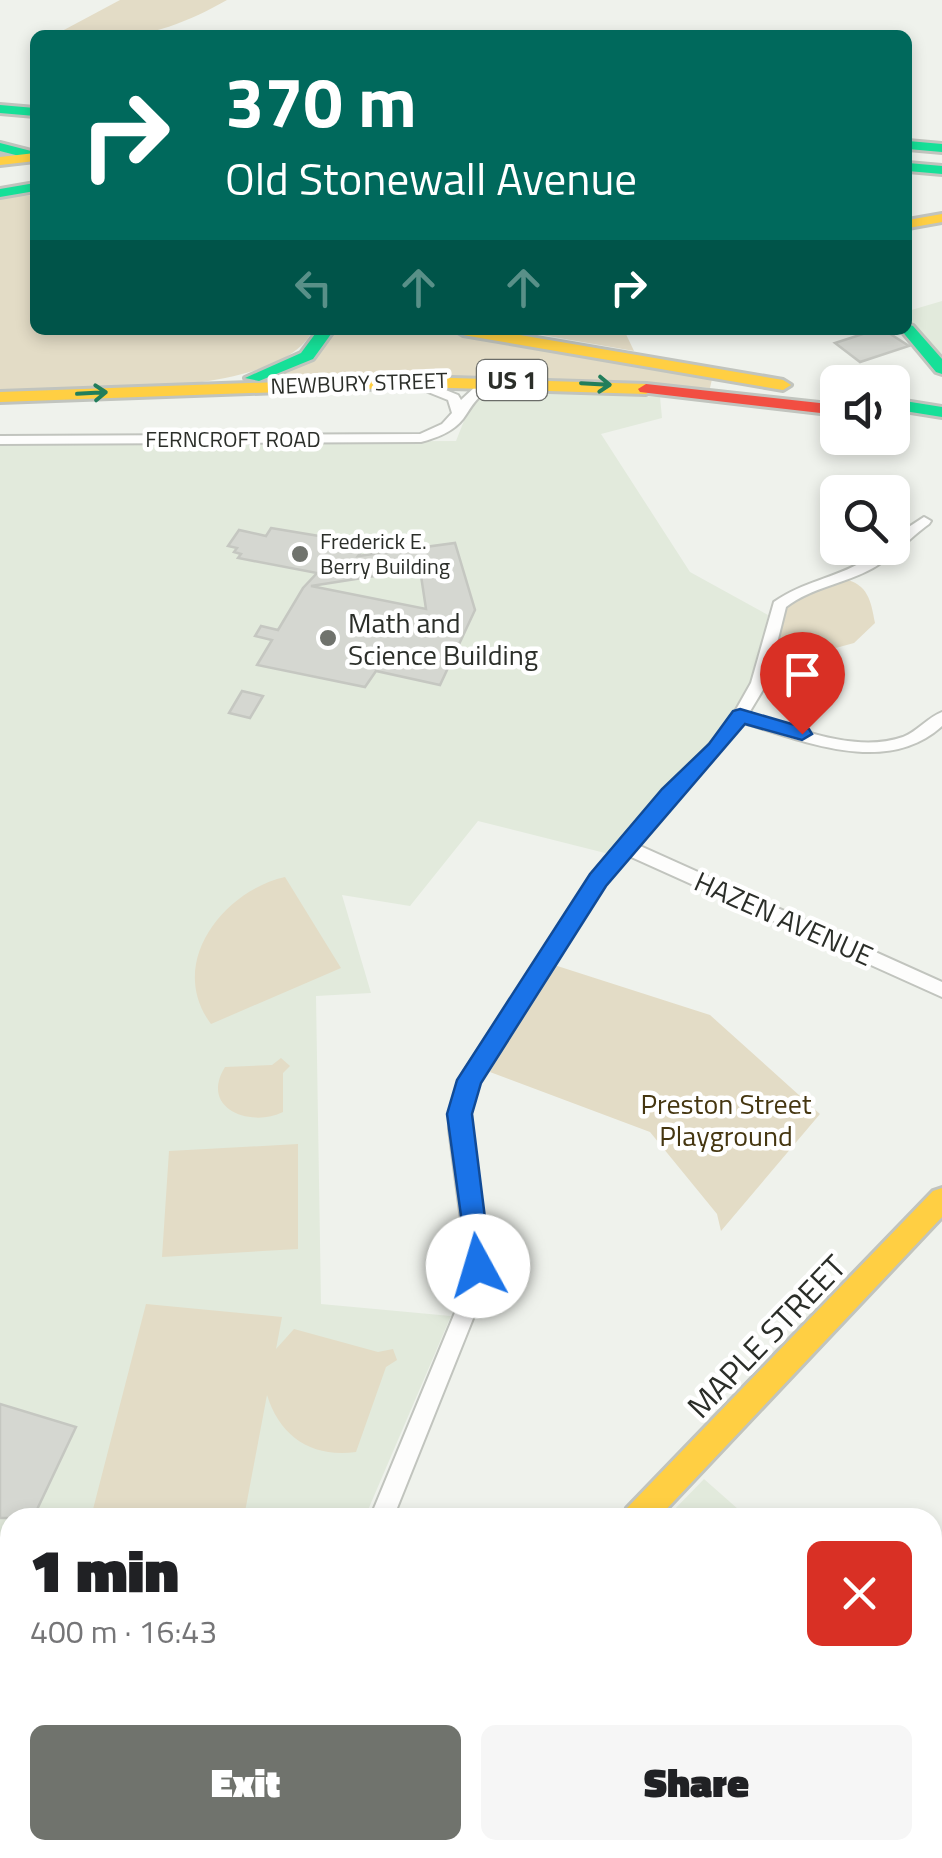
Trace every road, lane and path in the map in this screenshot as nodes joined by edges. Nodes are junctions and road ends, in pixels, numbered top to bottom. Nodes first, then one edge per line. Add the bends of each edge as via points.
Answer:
1 (0, 108) edge
2 (30, 111) edge
3 (912, 145) edge
4 (0, 147) edge
5 (942, 148) edge
6 (30, 155) edge
7 (30, 157) edge
8 (0, 161) edge
9 (912, 167) edge
10 (942, 170) edge
11 (30, 180) edge
12 (0, 184) edge
13 (30, 188) edge
14 (0, 193) edge
15 (942, 218) edge
16 (912, 223) edge
17 (912, 334) edge
18 (323, 335) edge
19 (491, 335) edge
20 (942, 368) edge
21 (400, 380) junction
22 (517, 380) junction
23 (184, 389) junction
24 (820, 391) edge
25 (0, 397) edge
26 (820, 408) edge
27 (910, 408) edge
28 (940, 415) edge
29 (458, 416) junction
30 (910, 418) edge
31 (0, 440) edge
32 (924, 521) dead end
33 (910, 532) edge
34 (866, 565) edge
35 (740, 716) junction
36 (942, 717) edge
37 (626, 846) junction
38 (942, 990) edge
39 (942, 1199) edge
40 (386, 1508) edge
41 (647, 1508) edge

1 - 2 main road
3 - 5 main road
4 - 6 main road
7 - 8 main road
9 - 10 main road
11 - 12 main road
13 - 14 main road
15 - 16 main road
17 - 20 main road
18 - 23 main road via 314,350 282,369
19 - 24 main road, NEWBURY STREET / US 1
21 - 22 main road, NEWBURY STREET / US 1
21 - 23 main road, NEWBURY STREET / US 1
21 - 29 street via 450,394
22 -> 26 main road, NEWBURY STREET / US 1 via 693,391
22 - 29 street, FERNCROFT ROAD via 476,389
25 -> 23 main road, NEWBURY STREET / US 1
27 - 28 main road
28 - 30 main road
29 - 31 street, FERNCROFT ROAD via 441,432 408,438
32 - 33 street
34 - 35 street via 779,604 759,683
35 - 36 street via 833,742 881,747 912,740
35 - 37 street
37 - 38 street, HAZEN AVENUE
37 - 40 street via 535,972 461,1098 476,1286
39 - 41 main road, MAPLE STREET

